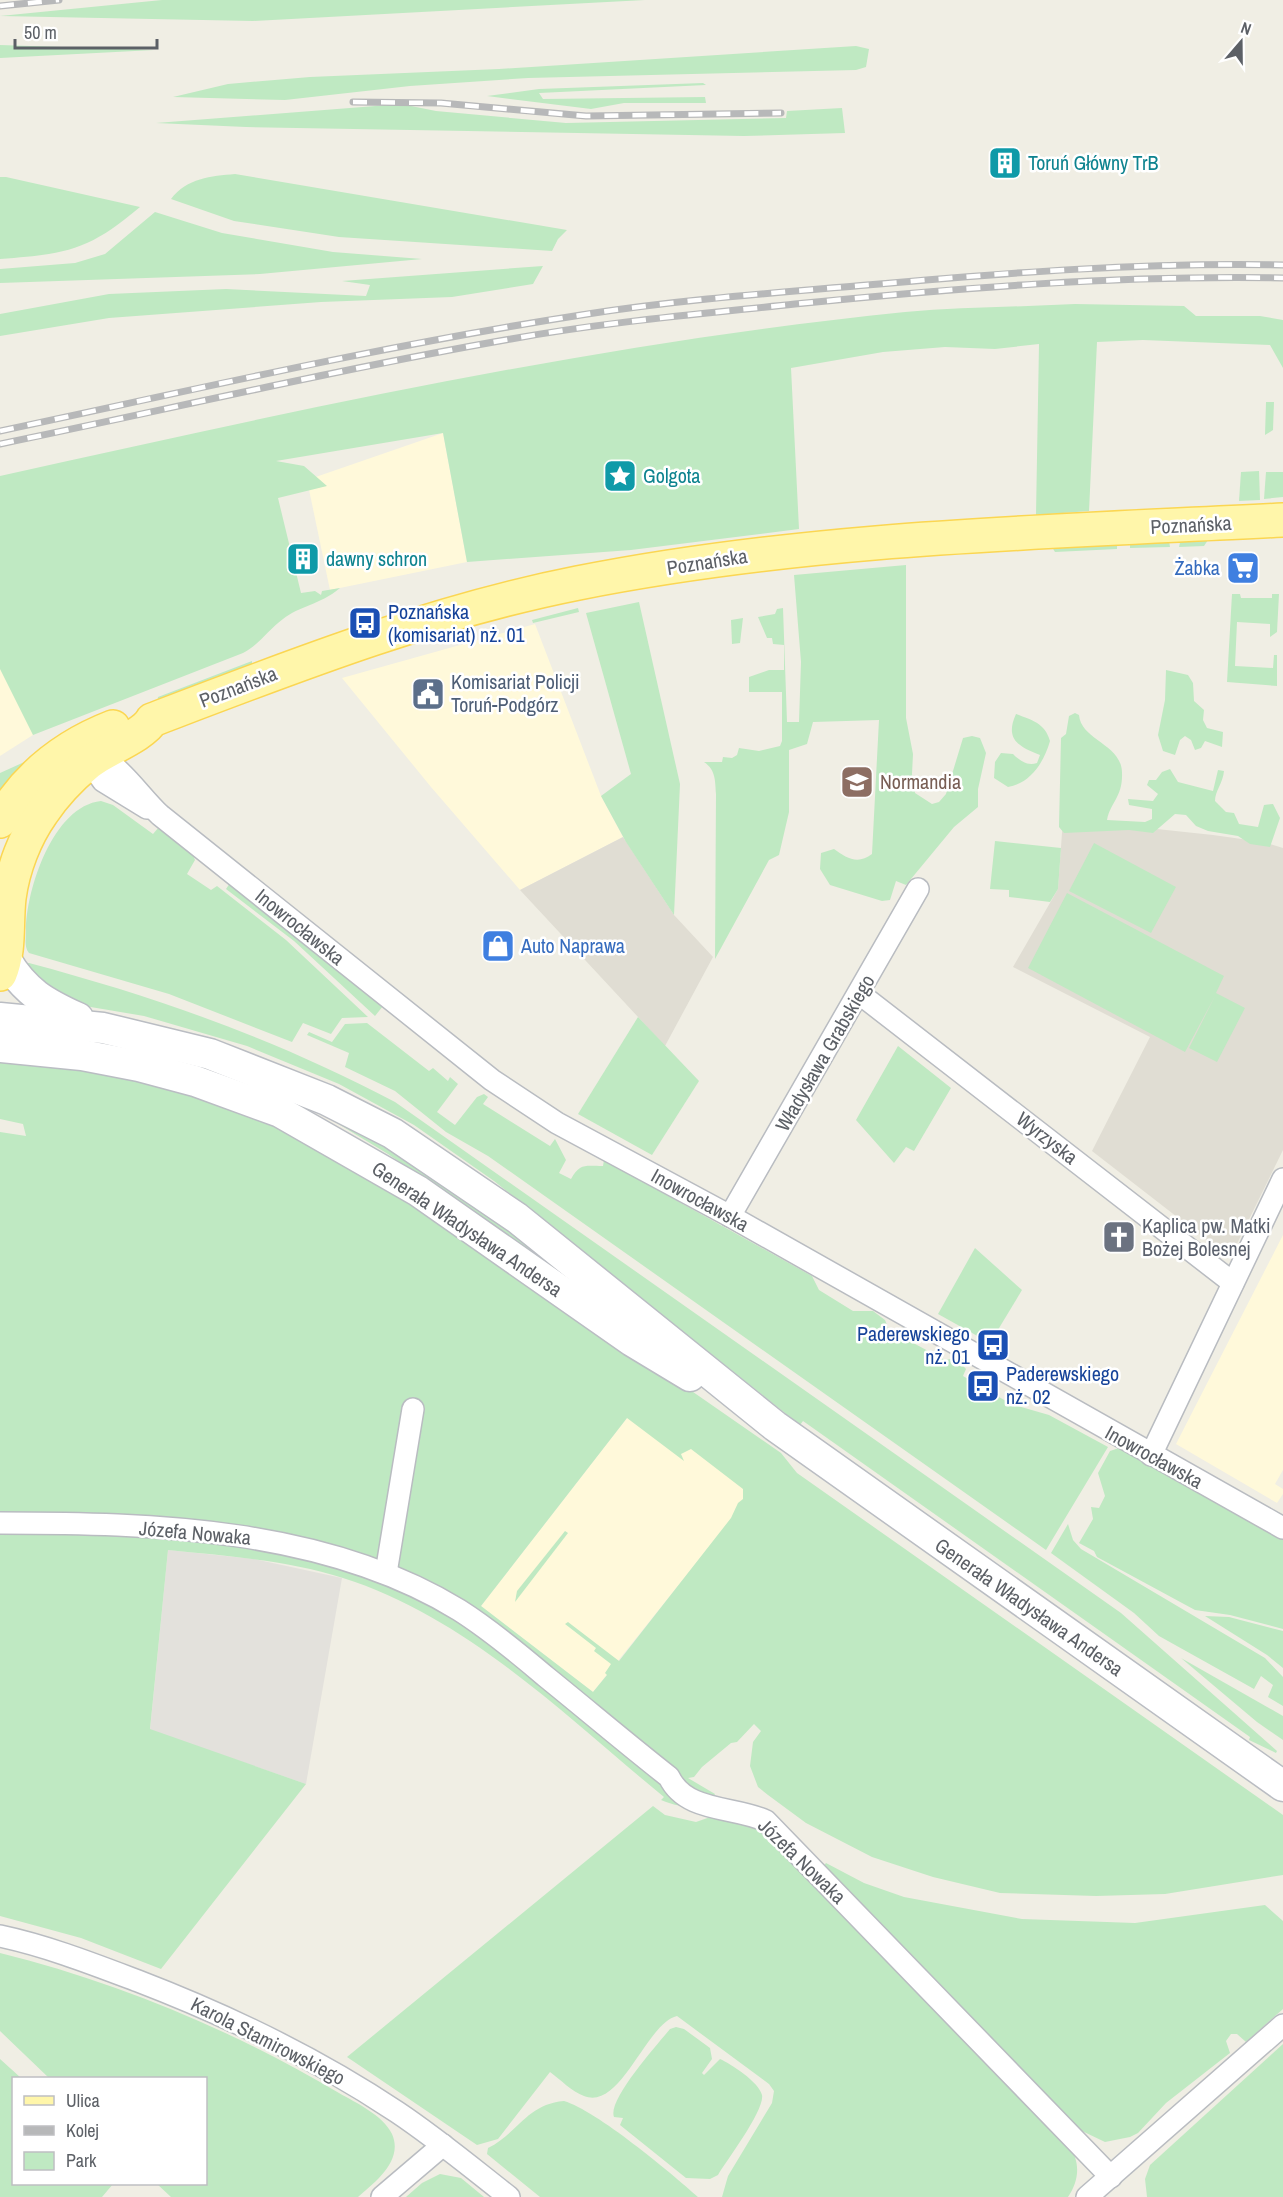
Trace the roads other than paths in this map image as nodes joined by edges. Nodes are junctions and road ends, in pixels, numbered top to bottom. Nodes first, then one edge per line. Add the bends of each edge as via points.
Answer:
1 (1283, 520) edge
2 (148, 724) junction
3 (91, 748) junction
4 (130, 793) junction
5 (42, 812) junction
6 (0, 821) edge
7 (918, 889) dead end
8 (3, 967) edge
9 (860, 994) junction
10 (0, 1018) edge
11 (112, 1030) junction
12 (0, 1047) edge
13 (1283, 1179) edge
14 (730, 1216) junction
15 (1233, 1283) junction
16 (413, 1408) dead end
17 (775, 1426) junction
18 (1151, 1455) junction
19 (0, 1523) edge
20 (1283, 1528) edge
21 (386, 1573) junction
22 (1283, 1786) edge
23 (0, 1936) edge
24 (1283, 2025) edge
25 (443, 2145) junction
26 (1111, 2177) junction
27 (382, 2197) edge
28 (509, 2197) edge
29 (1087, 2197) edge

1 - 2 main road, Poznańska via 795,549 576,583 384,635 274,673
2 - 3 main road, Poznańska via 144,717 136,719
2 - 4 street via 133,747
3 - 4 street via 108,761
3 - 5 main road, Poznańska
3 - 6 main road, Poznańska via 58,755 11,801
4 - 5 street via 88,789
4 - 14 street, Inowrocławska via 517,1098
5 - 8 main road, Poznańska via 13,878
7 - 9 street, Władysława Grabskiego
8 - 11 main road, Generała Władysława Andersa via 48,1004
9 - 14 street, Władysława Grabskiego
9 - 15 street, Wyrzyska
10 - 11 main road, Generała Władysława Andersa
11 - 17 main road, Generała Władysława Andersa via 210,1054 268,1075 392,1133 517,1218
12 - 17 main road, Generała Władysława Andersa via 82,1055 139,1066 195,1081 280,1112 418,1191 632,1341
13 - 15 street
14 - 18 street, Inowrocławska
15 - 18 street
16 - 21 street
17 - 22 main road, Generała Władysława Andersa
18 - 20 street, Inowrocławska
19 - 21 street, Józefa Nowaka via 121,1527 263,1540 335,1556
21 - 26 street, Józefa Nowaka via 435,1596 484,1628 669,1777 684,1795 707,1806 740,1810 766,1821
23 - 25 street, Karola Stamirowskiego via 85,1961 236,2021 346,2080
24 - 26 street
25 - 27 street
25 - 28 street, Karola Stamirowskiego
26 - 29 street

